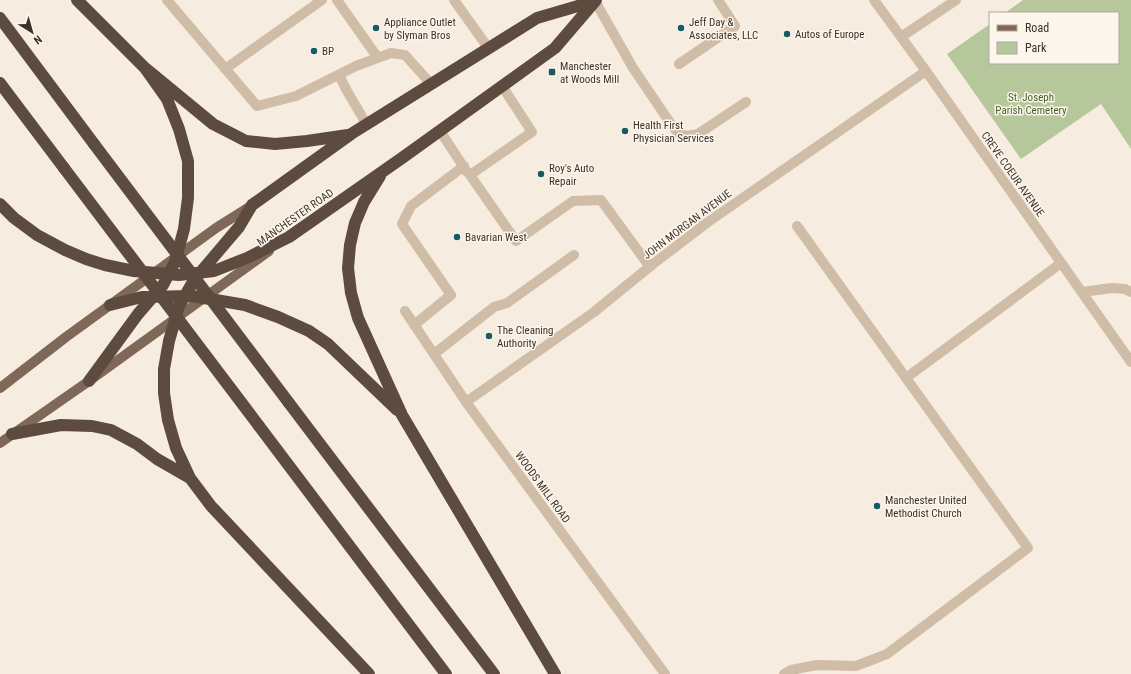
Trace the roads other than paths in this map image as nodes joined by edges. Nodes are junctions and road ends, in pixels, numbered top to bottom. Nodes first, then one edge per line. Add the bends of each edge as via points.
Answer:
1 (77, 0) edge
2 (166, 0) edge
3 (322, 0) edge
4 (337, 0) edge
5 (454, 0) edge
6 (718, 0) edge
7 (874, 0) edge
8 (956, 0) edge
9 (596, 1) edge
10 (0, 18) edge
11 (901, 37) junction
12 (489, 49) junction
13 (378, 58) junction
14 (679, 64) dead end
15 (145, 68) junction
16 (225, 69) junction
17 (926, 71) junction
18 (339, 75) junction
19 (0, 83) edge
20 (431, 84) junction
21 (502, 86) junction
22 (746, 102) dead end
23 (367, 125) junction
24 (440, 131) junction
25 (351, 134) junction
26 (464, 166) junction
27 (382, 172) junction
28 (470, 175) junction
29 (0, 204) edge
30 (252, 205) junction
31 (797, 226) dead end
32 (288, 237) junction
33 (574, 255) dead end
34 (176, 257) junction
35 (1061, 263) junction
36 (650, 267) junction
37 (154, 273) junction
38 (201, 273) junction
39 (168, 274) junction
40 (1082, 292) junction
41 (1131, 292) edge
42 (153, 296) junction
43 (185, 296) junction
44 (204, 298) junction
45 (110, 305) junction
46 (404, 311) dead end
47 (176, 319) junction
48 (414, 325) junction
49 (434, 354) junction
50 (1131, 362) edge
51 (906, 378) junction
52 (89, 381) junction
53 (0, 388) edge
54 (466, 402) junction
55 (402, 415) junction
56 (12, 434) junction
57 (0, 443) edge
58 (190, 478) junction
59 (369, 674) edge
60 (446, 674) edge
61 (494, 674) edge
62 (555, 674) edge
63 (665, 674) edge
64 (784, 674) edge

1 - 15 highway
2 - 16 street
3 - 16 street
4 - 13 street
5 - 12 street
6 - 14 street via 735,26
7 - 11 street, CREVE COEUR AVENUE
8 - 11 street
9 - 12 highway via 537,18
9 - 21 highway, MANCHESTER ROAD via 555,48
9 - 22 street via 632,68 678,133 686,136 698,134
10 - 61 highway, bridge
11 - 17 street, CREVE COEUR AVENUE
12 - 20 highway
13 - 18 street
13 - 20 street via 390,53 405,55
15 - 25 highway via 213,124 246,141 275,144
15 - 34 highway via 167,99 180,129 188,161 188,198 184,229
16 - 18 street via 257,106 296,96
17 - 35 street, CREVE COEUR AVENUE
17 - 36 street, JOHN MORGAN AVENUE via 708,222
18 - 23 street
19 - 60 highway, bridge
20 - 23 highway
21 - 24 highway, MANCHESTER ROAD
21 - 28 street via 532,132
23 - 25 highway
24 - 26 street
24 - 27 highway, MANCHESTER ROAD
25 - 30 highway
26 - 28 street
26 - 48 street via 411,206 402,224 451,295
27 - 32 highway, MANCHESTER ROAD
27 - 55 highway via 364,202 355,224 348,268 358,318
28 - 36 street via 516,241 573,201 601,200
29 - 37 highway via 37,235 65,250 105,265
30 - 34 main road
30 - 38 highway via 239,227
31 - 51 street
32 - 38 highway via 248,258 214,271
32 - 44 main road, MANCHESTER ROAD
33 - 49 street via 507,303 494,307
34 - 37 main road
34 - 39 highway
35 - 40 street, CREVE COEUR AVENUE
35 - 51 street
36 - 54 street, JOHN MORGAN AVENUE via 594,312
37 - 39 highway
37 - 45 main road
38 - 39 highway
38 - 43 highway
39 - 42 highway via 163,285
40 - 41 street via 1112,288 1125,288
40 - 50 street, CREVE COEUR AVENUE
42 - 43 highway
42 - 45 highway
42 - 52 highway
43 - 44 highway
43 - 47 highway
44 - 47 main road, MANCHESTER ROAD
44 - 55 highway via 245,305 278,316 309,331 328,344
45 - 53 main road
46 - 48 street, WOODS MILL ROAD
47 - 52 main road, MANCHESTER ROAD
47 - 58 highway via 164,369 164,393 176,448
48 - 49 street, WOODS MILL ROAD
49 - 54 street, WOODS MILL ROAD
51 - 64 street via 1028,548 887,654 856,666 817,665 791,670
52 - 56 main road, MANCHESTER ROAD
54 - 63 street, WOODS MILL ROAD
55 - 62 highway
56 - 57 main road, MANCHESTER ROAD
56 - 58 highway via 61,425 92,426 111,430 138,444
58 - 59 highway via 211,506

